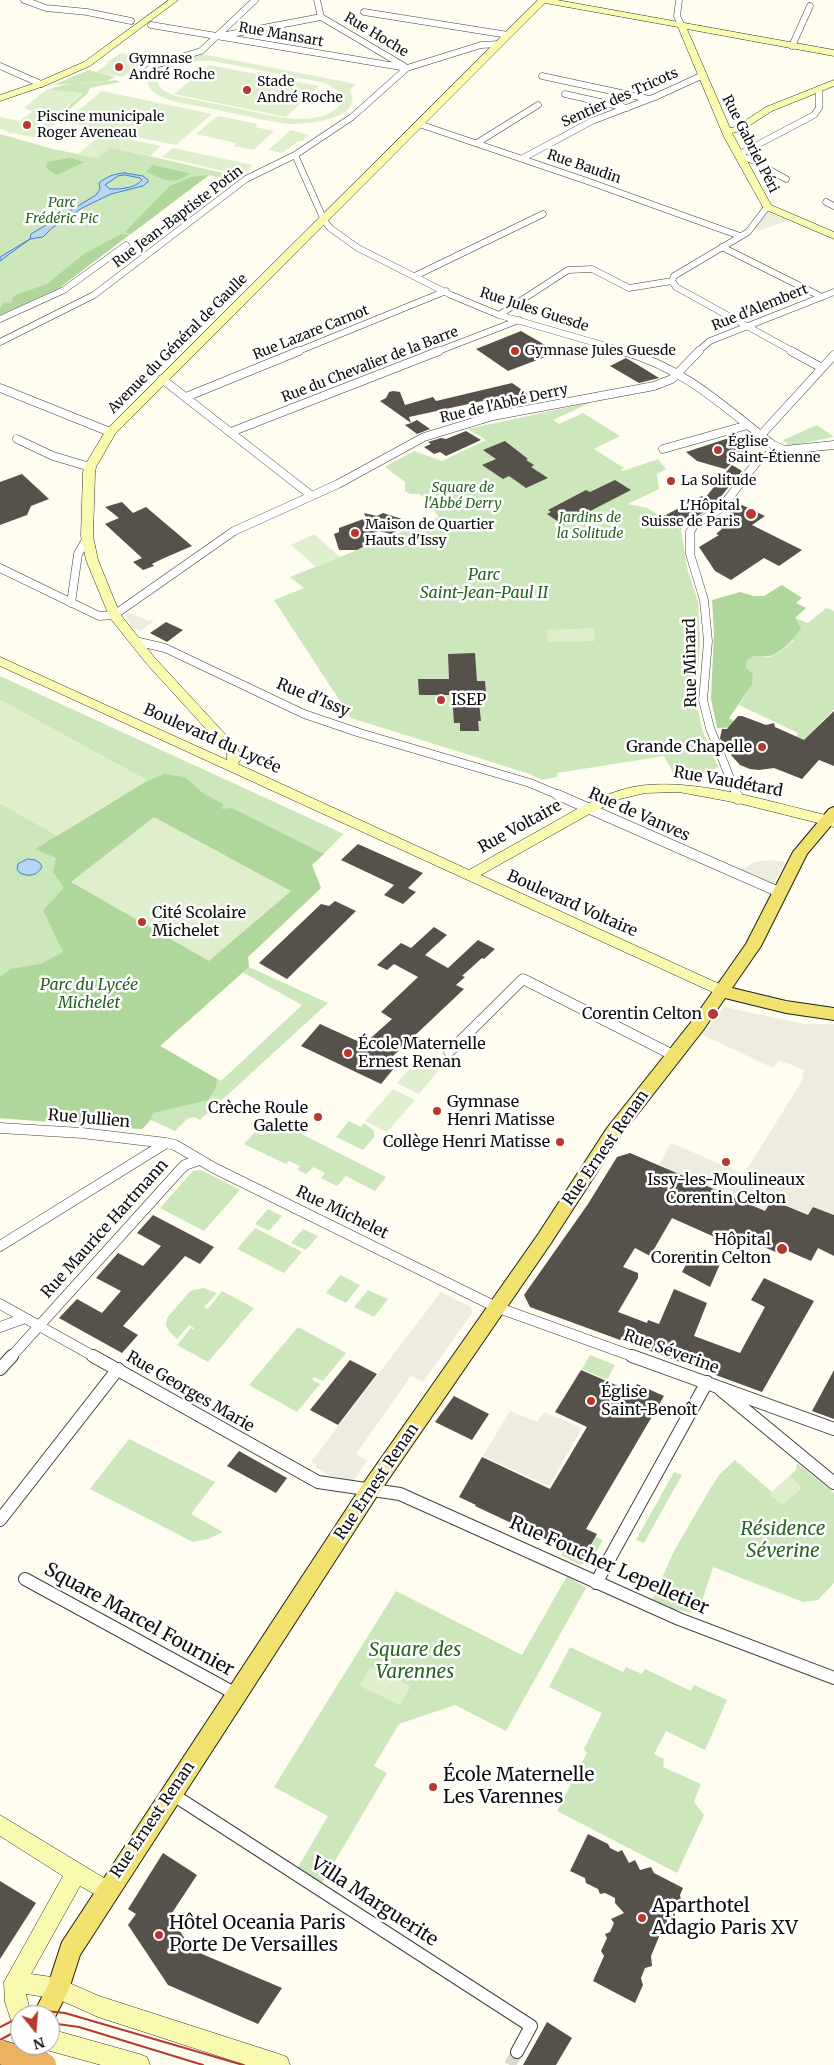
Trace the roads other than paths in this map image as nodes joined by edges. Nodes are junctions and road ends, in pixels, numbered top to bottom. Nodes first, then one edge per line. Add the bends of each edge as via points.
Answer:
1 (24, 0) edge
2 (174, 0) edge
3 (255, 0) edge
4 (317, 0) edge
5 (543, 0) edge
6 (679, 0) edge
7 (810, 6) dead end
8 (364, 12) dead end
9 (321, 16) junction
10 (131, 21) dead end
11 (151, 25) dead end
12 (681, 25) junction
13 (508, 35) junction
14 (215, 37) junction
15 (499, 44) junction
16 (792, 46) junction
17 (834, 54) edge
18 (0, 66) edge
19 (407, 68) junction
20 (142, 76) dead end
21 (542, 76) dead end
22 (701, 76) junction
23 (834, 83) edge
24 (42, 84) junction
25 (818, 89) junction
26 (566, 94) dead end
27 (0, 98) edge
28 (649, 99) junction
29 (538, 105) dead end
30 (628, 108) junction
31 (419, 124) junction
32 (727, 131) junction
33 (477, 143) junction
34 (295, 155) junction
35 (738, 155) junction
36 (523, 158) junction
37 (786, 179) dead end
38 (834, 199) edge
39 (834, 206) edge
40 (767, 207) junction
41 (542, 214) dead end
42 (324, 220) junction
43 (740, 236) junction
44 (834, 236) edge
45 (126, 245) dead end
46 (722, 247) junction
47 (415, 276) junction
48 (672, 281) junction
49 (446, 291) junction
50 (834, 292) edge
51 (822, 297) junction
52 (499, 315) junction
53 (0, 319) edge
54 (519, 320) junction
55 (750, 328) junction
56 (0, 342) edge
57 (834, 355) edge
58 (822, 368) junction
59 (678, 373) junction
60 (162, 380) junction
61 (0, 388) edge
62 (186, 397) junction
63 (748, 424) junction
64 (110, 432) junction
65 (231, 432) junction
66 (761, 434) junction
67 (17, 439) dead end
68 (834, 445) edge
69 (663, 449) dead end
70 (784, 450) junction
71 (90, 467) junction
72 (312, 496) junction
73 (87, 538) junction
74 (0, 568) edge
75 (71, 603) junction
76 (114, 615) junction
77 (135, 640) junction
78 (0, 661) edge
79 (230, 766) junction
80 (485, 769) joint
81 (738, 799) junction
82 (588, 809) junction
83 (832, 818) edge
84 (409, 848) joint
85 (469, 876) junction
86 (779, 892) junction
87 (721, 991) junction
88 (834, 1014) edge
89 (450, 1052) dead end
90 (673, 1055) junction
91 (0, 1128) edge
92 (171, 1144) junction
93 (199, 1160) junction
94 (0, 1246) edge
95 (0, 1304) edge
96 (496, 1307) junction
97 (25, 1318) junction
98 (40, 1326) junction
99 (0, 1327) edge
100 (0, 1369) edge
101 (118, 1369) junction
102 (711, 1384) junction
103 (834, 1429) edge
104 (834, 1483) edge
105 (370, 1490) junction
106 (0, 1520) edge
107 (25, 1579) dead end
108 (596, 1583) junction
109 (834, 1678) edge
110 (236, 1694) junction
111 (172, 1794) junction
112 (0, 1825) edge
113 (76, 1871) junction
114 (107, 1891) junction
115 (15, 1982) junction
116 (58, 1989) junction
117 (17, 2005) edge
118 (49, 2005) edge
119 (60, 2043) edge
120 (0, 2052) edge
121 (518, 2052) tunnel mouth
122 (44, 2065) edge
123 (139, 2065) edge
124 (279, 2065) edge

1 - 10 street via 46,8
2 - 24 main road via 87,64
3 - 14 street
4 - 9 street, Rue Hoche
5 - 12 main road
5 - 13 main road, Avenue du Général de Gaulle
6 - 12 street via 677,16
7 - 16 street
8 - 13 street
9 - 14 street
9 - 19 street, Rue Hoche
11 - 14 street, Rue Mansart
12 - 16 main road
12 - 22 main road, Rue Gabriel Péri
13 - 15 main road, Avenue du Général de Gaulle
14 - 19 street, Rue Mansart
14 - 20 street via 198,52 152,66
15 - 19 street, Rue Jean-Baptiste Potin via 481,45
15 - 31 main road, Avenue du Général de Gaulle
16 - 17 main road
18 - 24 street
19 - 34 street, Rue Jean-Baptiste Potin via 352,118
21 - 28 street
22 - 28 street, Sentier des Tricots
22 - 32 main road, Rue Gabriel Péri
23 - 25 main road
24 - 27 main road
25 - 32 main road via 769,109 738,130
25 - 35 street via 819,108 814,115
26 - 30 street
28 - 30 street, Sentier des Tricots
29 - 33 street
30 - 36 street, Sentier des Tricots via 592,121
31 - 33 street, Rue Baudin
31 - 42 main road, Avenue du Général de Gaulle
32 - 35 main road, Rue Gabriel Péri
33 - 36 street, Rue Baudin
34 - 42 street, Rue Jules Guesde
34 - 56 street, Rue Jean-Baptiste Potin via 246,179 94,295
35 - 37 street
35 - 40 main road, Rue Gabriel Péri
36 - 43 street, Rue Baudin
38 - 39 street via 826,202
40 - 43 street via 748,232
40 - 44 main road, Rue Gabriel Péri
41 - 47 street
42 - 47 street, Rue Jules Guesde via 358,248
42 - 60 main road, Avenue du Général de Gaulle
43 - 46 street
45 - 53 street via 64,290
46 - 48 street via 674,276
46 - 51 street
47 - 49 street, Rue Jules Guesde
48 - 52 street via 629,288 592,270 568,270
48 - 55 street via 676,287
49 - 52 street, Rue Jules Guesde
49 - 62 street, Rue Lazare Carnot
50 - 51 street, Rue d'Alembert
51 - 55 street, Rue d'Alembert
52 - 54 street, Rue Jules Guesde
54 - 59 street, Rue Jules Guesde via 650,359
54 - 65 street, Rue du Chevalier de la Barre
55 - 58 street
55 - 59 street, Rue d'Alembert via 710,341
57 - 58 street
58 - 66 street
59 - 63 street, Rue Jules Guesde
59 - 72 street, Rue de l'Abbé Derry via 672,379 644,389 530,408 424,436
60 - 62 street
60 - 64 main road, Avenue du Général de Gaulle
61 - 64 street
62 - 65 street
63 - 66 street, Rue Jules Guesde
63 - 69 street
64 - 71 main road, Avenue du Général de Gaulle
65 - 72 street
66 - 70 street, Rue Jules Guesde
67 - 71 street via 53,456
68 - 70 street
70 - 81 street, Rue Minard via 760,458 721,508 694,525 690,532 690,554 704,600 708,641 703,700 710,728
71 - 73 main road, Avenue du Général de Gaulle
72 - 76 street, Rue de l'Abbé Derry via 234,531
73 - 75 street via 78,554
73 - 76 main road, Avenue du Général de Gaulle via 92,560
74 - 75 street
75 - 76 street via 99,616
76 - 77 main road, Avenue du Général de Gaulle
77 - 79 main road, Avenue du Général de Gaulle via 233,751 234,759
77 - 80 street, Rue d'Issy via 165,648 304,714
78 - 79 main road, Boulevard du Lycée
79 - 84 main road, Boulevard du Lycée
80 - 82 street, Rue de Vanves via 530,783
81 - 82 main road, Rue Vaudétard via 679,788 645,789 616,796
81 - 83 main road, Rue Vaudétard
82 - 85 main road, Rue Voltaire
82 - 86 street, Rue de Vanves
83 - 86 main road, Rue Ernest Renan via 801,852
84 - 85 main road, Boulevard Voltaire
85 - 87 main road, Boulevard Voltaire
86 - 87 main road, Rue Ernest Renan via 753,946
87 - 88 main road via 795,1009
87 - 90 main road, Rue Ernest Renan
89 - 90 street via 523,979
90 - 96 main road, Rue Ernest Renan via 613,1133
91 - 92 street, Rue Jullien via 82,1133
92 - 93 street, Rue Michelet
92 - 94 street
93 - 96 street, Rue Michelet
93 - 98 street, Rue Maurice Hartmann via 180,1170
95 - 97 street, Rue Georges Marie
96 - 102 street, Rue Séverine
96 - 105 main road, Rue Ernest Renan
97 - 98 street, Rue Georges Marie
97 - 99 street
98 - 100 street, Rue Maurice Hartmann
98 - 101 street, Rue Georges Marie
101 - 105 street, Rue Georges Marie via 304,1476 335,1486
101 - 106 street
102 - 103 street, Rue Séverine
102 - 104 street
102 - 108 street
105 - 108 street, Rue Foucher Lepelletier via 400,1494
105 - 110 main road, Rue Ernest Renan
107 - 110 street, Square Marcel Fournier
108 - 109 street, Rue Foucher Lepelletier via 679,1619
110 - 111 main road, Rue Ernest Renan
111 - 114 main road, Rue Ernest Renan
111 - 121 street, Villa Marguerite via 532,2026
112 - 113 main road
113 - 114 main road
113 - 115 main road
114 - 116 main road, Rue Ernest Renan via 70,1950
115 - 116 main road
115 - 117 main road
116 - 118 main road, Rue Ernest Renan
116 - 124 main road via 98,2006
119 - 123 main road
120 - 122 highway, bridge

